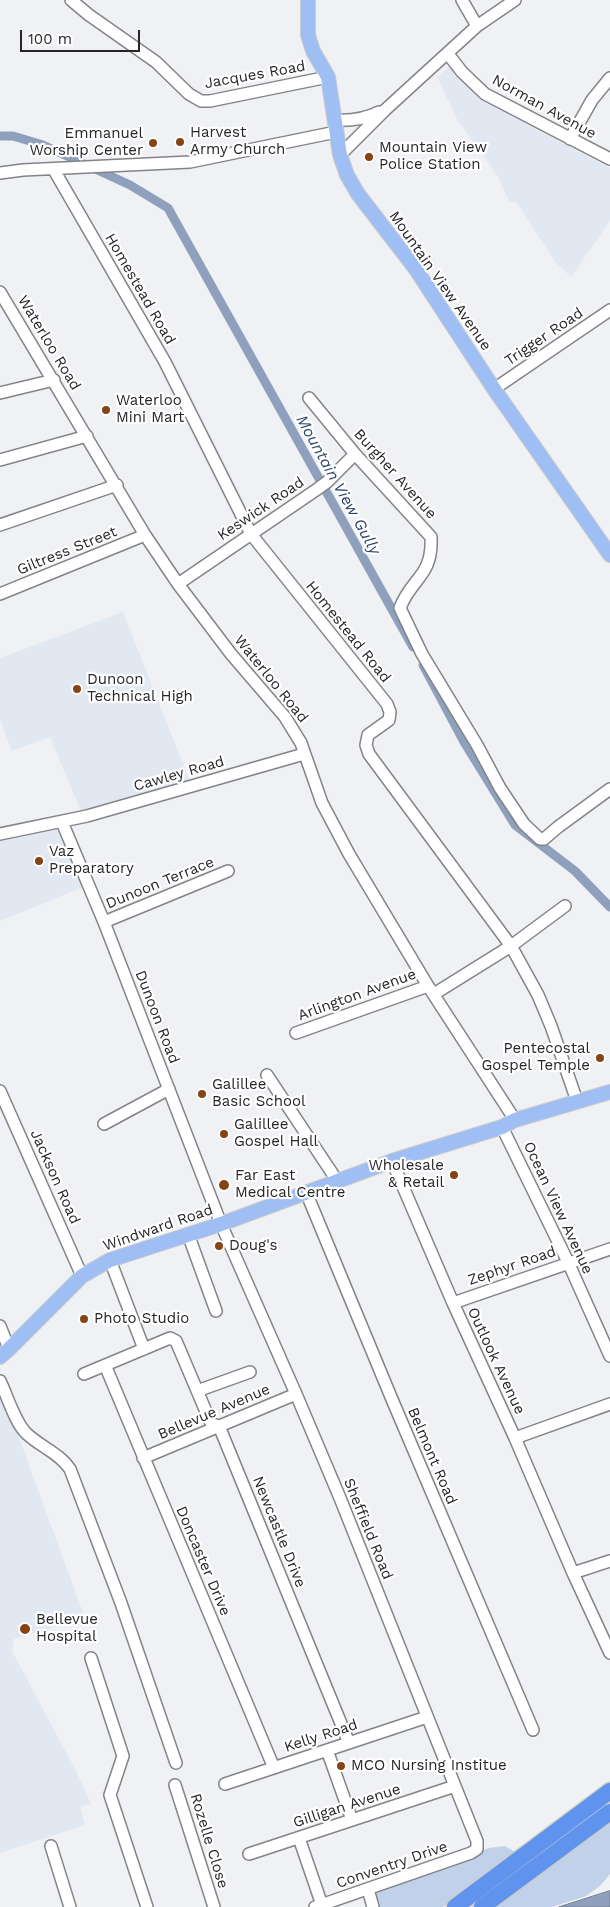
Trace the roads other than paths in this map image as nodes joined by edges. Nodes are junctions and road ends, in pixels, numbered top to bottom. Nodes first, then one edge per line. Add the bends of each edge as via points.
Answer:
1 (71, 0) edge
2 (308, 0) edge
3 (462, 0) edge
4 (515, 0) edge
5 (477, 26) junction
6 (448, 54) junction
7 (328, 77) junction
8 (610, 78) edge
9 (385, 110) junction
10 (336, 126) junction
11 (570, 139) junction
12 (340, 154) junction
13 (610, 159) edge
14 (54, 170) junction
15 (0, 173) edge
16 (0, 292) edge
17 (5, 309) edge
18 (610, 310) edge
19 (54, 380) junction
20 (494, 389) junction
21 (0, 393) edge
22 (309, 398) dead end
23 (87, 436) junction
24 (355, 454) junction
25 (0, 460) edge
26 (117, 485) junction
27 (0, 524) edge
28 (251, 534) junction
29 (145, 535) junction
30 (610, 555) edge
31 (178, 584) junction
32 (0, 594) edge
33 (304, 754) junction
34 (610, 789) edge
35 (62, 822) junction
36 (0, 834) edge
37 (228, 871) dead end
38 (565, 906) dead end
39 (104, 922) junction
40 (512, 946) junction
41 (431, 990) junction
42 (296, 1033) dead end
43 (267, 1075) dead end
44 (169, 1089) junction
45 (610, 1092) edge
46 (1, 1097) edge
47 (577, 1101) junction
48 (104, 1124) dead end
49 (508, 1124) junction
50 (392, 1161) junction
51 (338, 1182) junction
52 (306, 1192) junction
53 (221, 1224) junction
54 (188, 1234) junction
55 (610, 1249) edge
56 (110, 1260) junction
57 (568, 1262) junction
58 (82, 1276) junction
59 (453, 1303) junction
60 (216, 1310) dead end
61 (0, 1326) edge
62 (144, 1349) junction
63 (5, 1353) edge
64 (610, 1356) edge
65 (105, 1365) junction
66 (250, 1372) dead end
67 (84, 1374) dead end
68 (0, 1381) edge
69 (197, 1390) junction
70 (296, 1394) junction
71 (610, 1404) edge
72 (219, 1426) junction
73 (515, 1438) junction
74 (143, 1458) junction
75 (610, 1561) edge
76 (573, 1573) junction
77 (610, 1653) edge
78 (91, 1658) dead end
79 (427, 1717) junction
80 (533, 1730) dead end
81 (349, 1743) junction
82 (327, 1750) junction
83 (176, 1763) dead end
84 (274, 1768) junction
85 (225, 1784) dead end
86 (175, 1785) dead end
87 (455, 1786) junction
88 (610, 1791) edge
89 (610, 1812) edge
90 (352, 1820) junction
91 (298, 1838) junction
92 (51, 1846) dead end
93 (477, 1849) joint
94 (249, 1854) dead end
95 (368, 1889) junction
96 (319, 1906) edge
97 (70, 1907) edge
98 (147, 1907) edge
99 (214, 1907) edge
100 (373, 1907) edge
101 (455, 1907) edge
102 (482, 1907) edge

1 - 7 street, Jacques Road via 156,62 189,94 201,101
2 - 7 main road, Mountain View Avenue via 308,35
3 - 5 street
4 - 5 street
5 - 6 street
6 - 9 street
6 - 11 street, Norman Avenue via 485,94
7 - 10 main road, Mountain View Avenue
8 - 11 street via 592,100
9 - 10 street
9 - 12 street
10 - 12 main road, Mountain View Avenue
10 - 14 street via 190,162
11 - 13 street, Norman Avenue
12 - 20 main road, Mountain View Avenue via 358,194 420,276
14 - 15 street
14 - 28 street, Homestead Road via 165,362
16 - 17 street, Waterloo Road
17 - 19 street, Waterloo Road
18 - 20 street, Trigger Road
19 - 21 street
19 - 23 street, Waterloo Road
20 - 30 main road, Mountain View Avenue
22 - 24 street, Burgher Avenue
23 - 25 street
23 - 26 street, Waterloo Road
24 - 28 street, Keswick Road via 327,482
24 - 34 street, Burgher Avenue via 431,537 431,556 426,570 400,608 422,654 524,824 544,839
26 - 27 street
26 - 29 street, Waterloo Road
28 - 31 street, Keswick Road
28 - 40 street, Homestead Road via 387,704 389,720 368,734 366,745 369,754
29 - 31 street, Waterloo Road
29 - 32 street, Giltress Street
31 - 33 street, Waterloo Road via 231,654 285,717
33 - 35 street, Cawley Road
33 - 41 street, Waterloo Road via 322,803 349,854
35 - 36 street, Cawley Road
35 - 39 street, Dunoon Road
37 - 39 street, Dunoon Terrace
38 - 40 street, Arlington Avenue
39 - 44 street, Dunoon Road
40 - 41 street, Arlington Avenue
40 - 47 street, Homestead Road via 541,1002
41 - 42 street, Arlington Avenue
41 - 49 street, Waterloo Road
43 - 51 street
44 - 48 street
44 - 53 street, Dunoon Road
45 - 47 main road, Windward Road
46 - 58 street, Jackson Road
47 - 49 main road, Windward Road
49 - 50 main road, Windward Road
49 - 57 street, Ocean View Avenue
50 - 51 main road, Windward Road
50 - 59 street, Outlook Avenue
51 - 52 main road, Windward Road
52 - 53 main road, Windward Road
52 - 80 street, Belmont Road
53 - 54 main road, Windward Road
53 - 70 street, Sheffield Road
54 - 56 main road, Windward Road
54 - 60 street
55 - 57 street, Zephyr Road
56 - 58 main road, Windward Road
56 - 62 street
57 - 59 street, Zephyr Road
57 - 64 street, Ocean View Avenue
58 - 63 main road, Windward Road
59 - 73 street, Outlook Avenue
61 - 63 street
62 - 65 street
62 - 69 street, Newcastle Drive via 174,1339
65 - 67 street
65 - 74 street, Doncaster Drive
66 - 69 street
68 - 83 street via 27,1434 61,1458 70,1469
69 - 72 street, Newcastle Drive via 212,1424
70 - 72 street, Bellevue Avenue
70 - 79 street, Sheffield Road
71 - 73 street
72 - 74 street, Bellevue Avenue
72 - 81 street, Newcastle Drive
73 - 76 street, Outlook Avenue
74 - 84 street, Doncaster Drive
75 - 76 street
76 - 77 street, Outlook Avenue
78 - 98 street via 123,1756 110,1795
79 - 81 street, Kelly Road
79 - 87 street, Sheffield Road
81 - 82 street, Kelly Road
82 - 84 street, Kelly Road
82 - 90 street
84 - 85 street, Kelly Road
86 - 99 street, Rozelle Close
87 - 90 street, Gilligan Avenue
87 - 93 street, Sheffield Road via 477,1841
88 - 101 highway
89 - 102 highway
90 - 91 street, Gilligan Avenue
91 - 94 street, Gilligan Avenue
91 - 96 street
92 - 97 street
93 - 95 street, Conventry Drive via 471,1854
95 - 96 street, Conventry Drive
95 - 100 street

